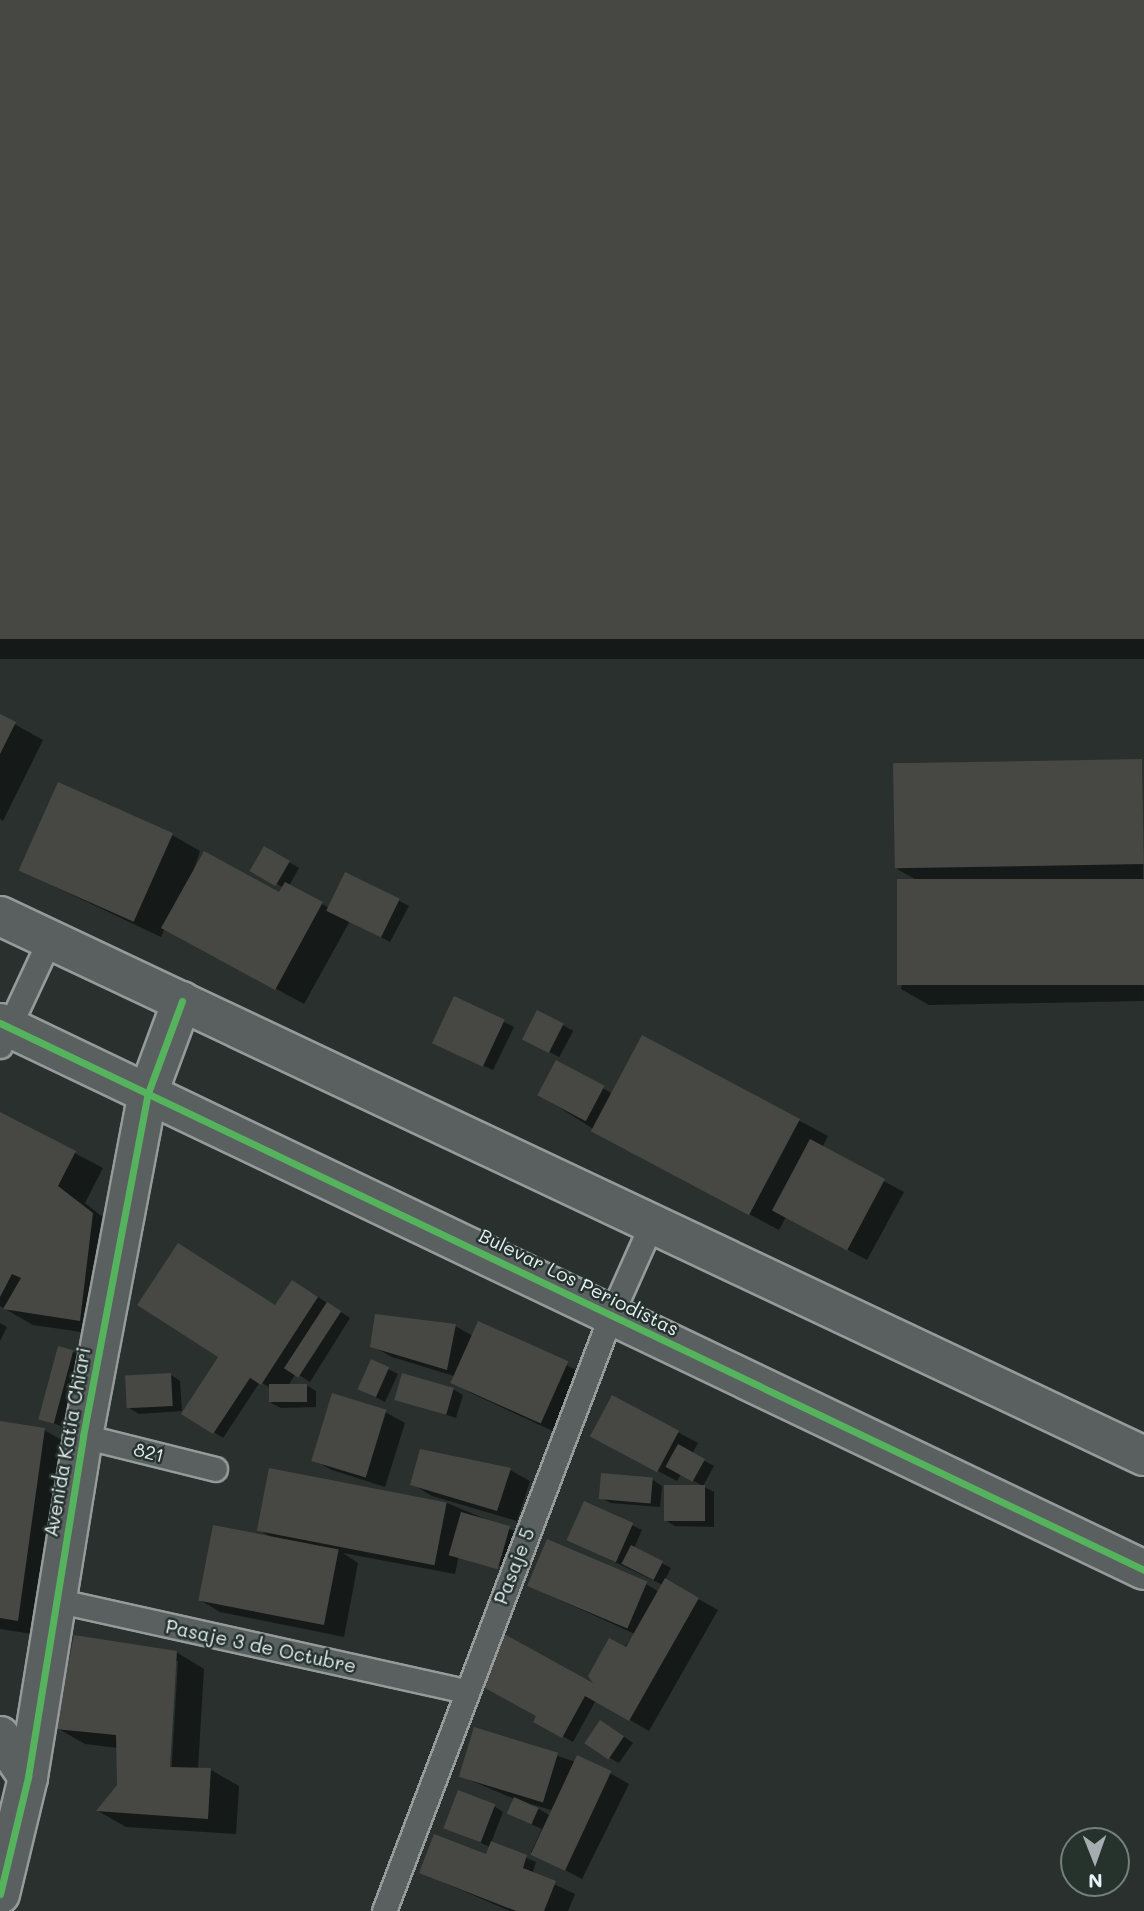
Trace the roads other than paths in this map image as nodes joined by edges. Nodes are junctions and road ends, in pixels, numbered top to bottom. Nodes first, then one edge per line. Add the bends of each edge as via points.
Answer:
1 (0, 916) edge
2 (50, 939) junction
3 (183, 1001) junction
4 (3, 1032) edge
5 (148, 1093) junction
6 (652, 1223) junction
7 (611, 1315) junction
8 (83, 1436) junction
9 (1144, 1456) edge
10 (215, 1469) dead end
11 (1144, 1570) edge
12 (55, 1600) junction
13 (466, 1692) junction
14 (0, 1736) edge
15 (28, 1777) junction
16 (0, 1894) edge
17 (384, 1911) edge

1 - 2 street
2 - 3 street
2 - 4 lane
3 - 5 street, Avenida Katia Chiari
3 - 6 street
4 - 5 street, Bulevar Los Periodistas
5 - 7 street, Bulevar Los Periodistas
5 - 8 street, Avenida Katia Chiari
6 - 7 lane, Pasaje 5
6 - 9 street
7 - 11 street, Bulevar Los Periodistas
7 - 13 lane, Pasaje 5
8 - 10 lane, 821
8 - 12 street, Avenida Katia Chiari
12 - 13 lane, Pasaje 3 de Octubre
12 - 15 street, Avenida Katia Chiari
13 - 17 lane, Pasaje 5
14 - 15 street
15 - 16 street, Avenida Katia Chiari

